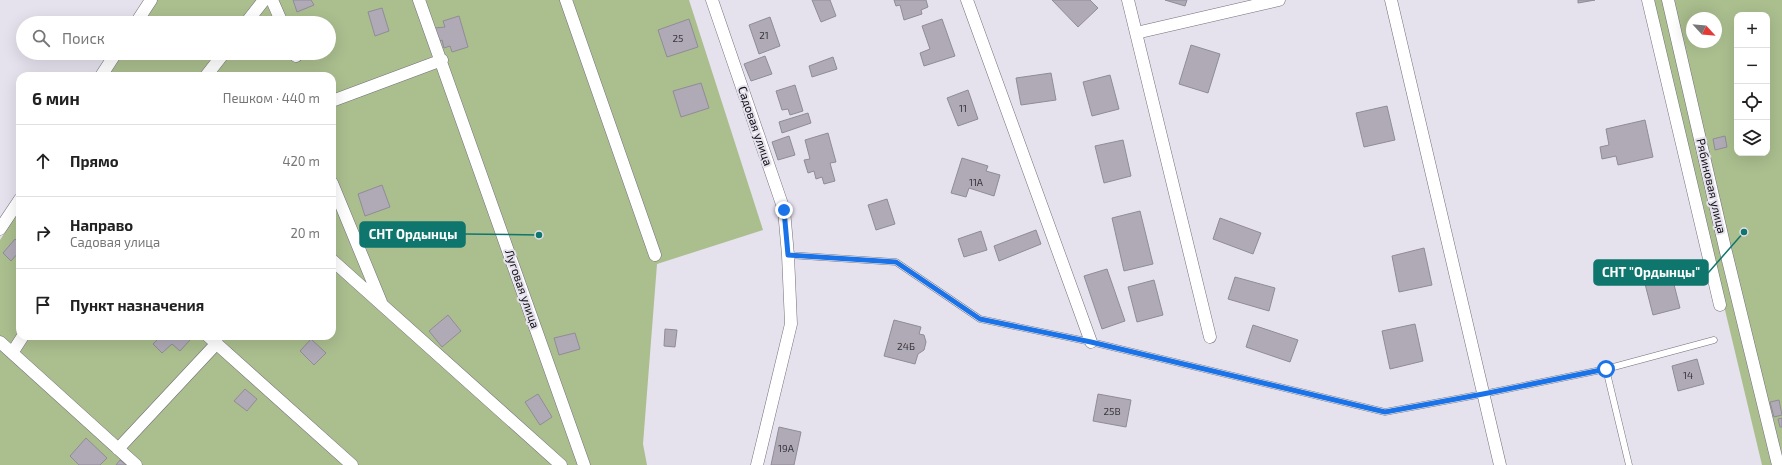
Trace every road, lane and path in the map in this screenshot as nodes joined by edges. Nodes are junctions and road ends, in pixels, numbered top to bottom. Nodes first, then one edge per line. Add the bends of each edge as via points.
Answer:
1 (151, 0) edge
2 (264, 0) edge
3 (272, 0) edge
4 (419, 0) edge
5 (566, 0) edge
6 (712, 0) edge
7 (967, 0) edge
8 (1128, 0) edge
9 (1279, 0) edge
10 (1391, 0) edge
11 (1648, 0) edge
12 (1668, 0) edge
13 (141, 16) edge
14 (251, 16) edge
15 (279, 16) edge
16 (1136, 34) junction
17 (111, 60) edge
18 (219, 60) edge
19 (442, 60) junction
20 (104, 72) edge
21 (209, 72) edge
22 (336, 100) edge
23 (336, 193) edge
24 (16, 205) edge
25 (0, 229) edge
26 (655, 255) dead end
27 (788, 255) junction
28 (336, 264) edge
29 (383, 306) junction
30 (1720, 306) dead end
31 (1210, 337) dead end
32 (20, 340) edge
33 (212, 340) edge
34 (1714, 340) dead end
35 (0, 342) edge
36 (1091, 342) junction
37 (12, 353) junction
38 (1606, 369) junction
39 (1483, 394) junction
40 (118, 449) junction
41 (136, 465) edge
42 (352, 465) edge
43 (561, 465) edge
44 (584, 465) edge
45 (757, 465) edge
46 (1500, 465) edge
47 (1629, 465) edge
48 (1778, 465) edge

1 - 13 street
2 - 14 street
3 - 15 street
4 - 19 street, Луговая улица
5 - 26 street
6 - 27 street, Садовая улица via 784,210
7 - 36 street
8 - 16 street
9 - 16 street
10 - 39 street
11 - 30 street
12 - 48 street, Рябиновая улица
16 - 31 street
17 - 20 street
18 - 21 street
19 - 22 street
19 - 44 street, Луговая улица
23 - 29 street
24 - 25 street
27 - 36 lane via 896,262 980,319
27 - 45 street, Садовая улица via 791,324
28 - 29 street
29 - 43 street
32 - 37 street
33 - 40 street
33 - 42 street
34 - 38 lane
35 - 37 street
36 - 39 lane via 1385,412
37 - 40 street
38 - 39 lane
38 - 47 lane
39 - 46 street
40 - 41 street

